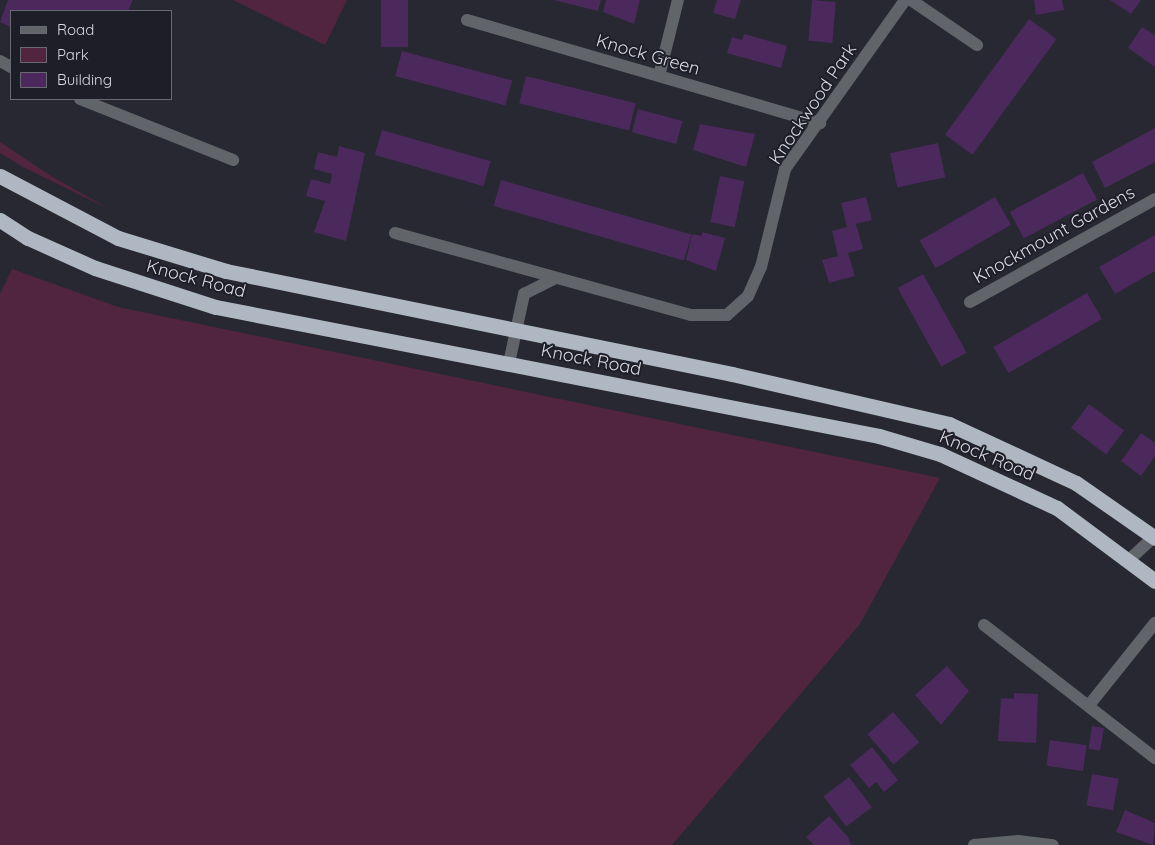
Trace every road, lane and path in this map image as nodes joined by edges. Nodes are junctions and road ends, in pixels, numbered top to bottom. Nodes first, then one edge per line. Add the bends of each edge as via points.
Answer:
1 (678, 0) edge
2 (905, 0) edge
3 (911, 0) edge
4 (467, 20) dead end
5 (977, 45) dead end
6 (659, 76) junction
7 (83, 100) edge
8 (820, 124) junction
9 (233, 160) dead end
10 (0, 176) edge
11 (1155, 199) edge
12 (0, 220) edge
13 (395, 233) dead end
14 (554, 279) junction
15 (970, 302) dead end
16 (516, 330) junction
17 (509, 363) junction
18 (1155, 537) edge
19 (1129, 560) junction
20 (1155, 581) edge
21 (1155, 623) edge
22 (984, 625) dead end
23 (1090, 704) junction
24 (1155, 758) edge
25 (974, 845) edge
26 (1053, 845) edge

1 - 6 street
2 - 8 street, Knockwood Park
3 - 5 street
4 - 6 street, Knock Green
6 - 8 street, Knock Green
7 - 9 street
8 - 14 street, Knockwood Park via 785,170 761,267 748,296 727,316 691,315
10 - 16 highway, Knock Road via 118,238 168,255
11 - 15 street, Knockmount Gardens
12 - 17 highway, Knock Road via 28,238 95,268 216,307
13 - 14 street, Knockwood Park
14 - 16 street via 524,294
16 - 17 street
16 - 18 highway, Knock Road via 949,424 1076,483
17 - 19 highway, Knock Road via 879,436 940,454 1057,508
18 - 19 street
19 - 20 highway, Knock Road
21 - 23 street
22 - 23 street
23 - 24 street
25 - 26 street via 1018,841

